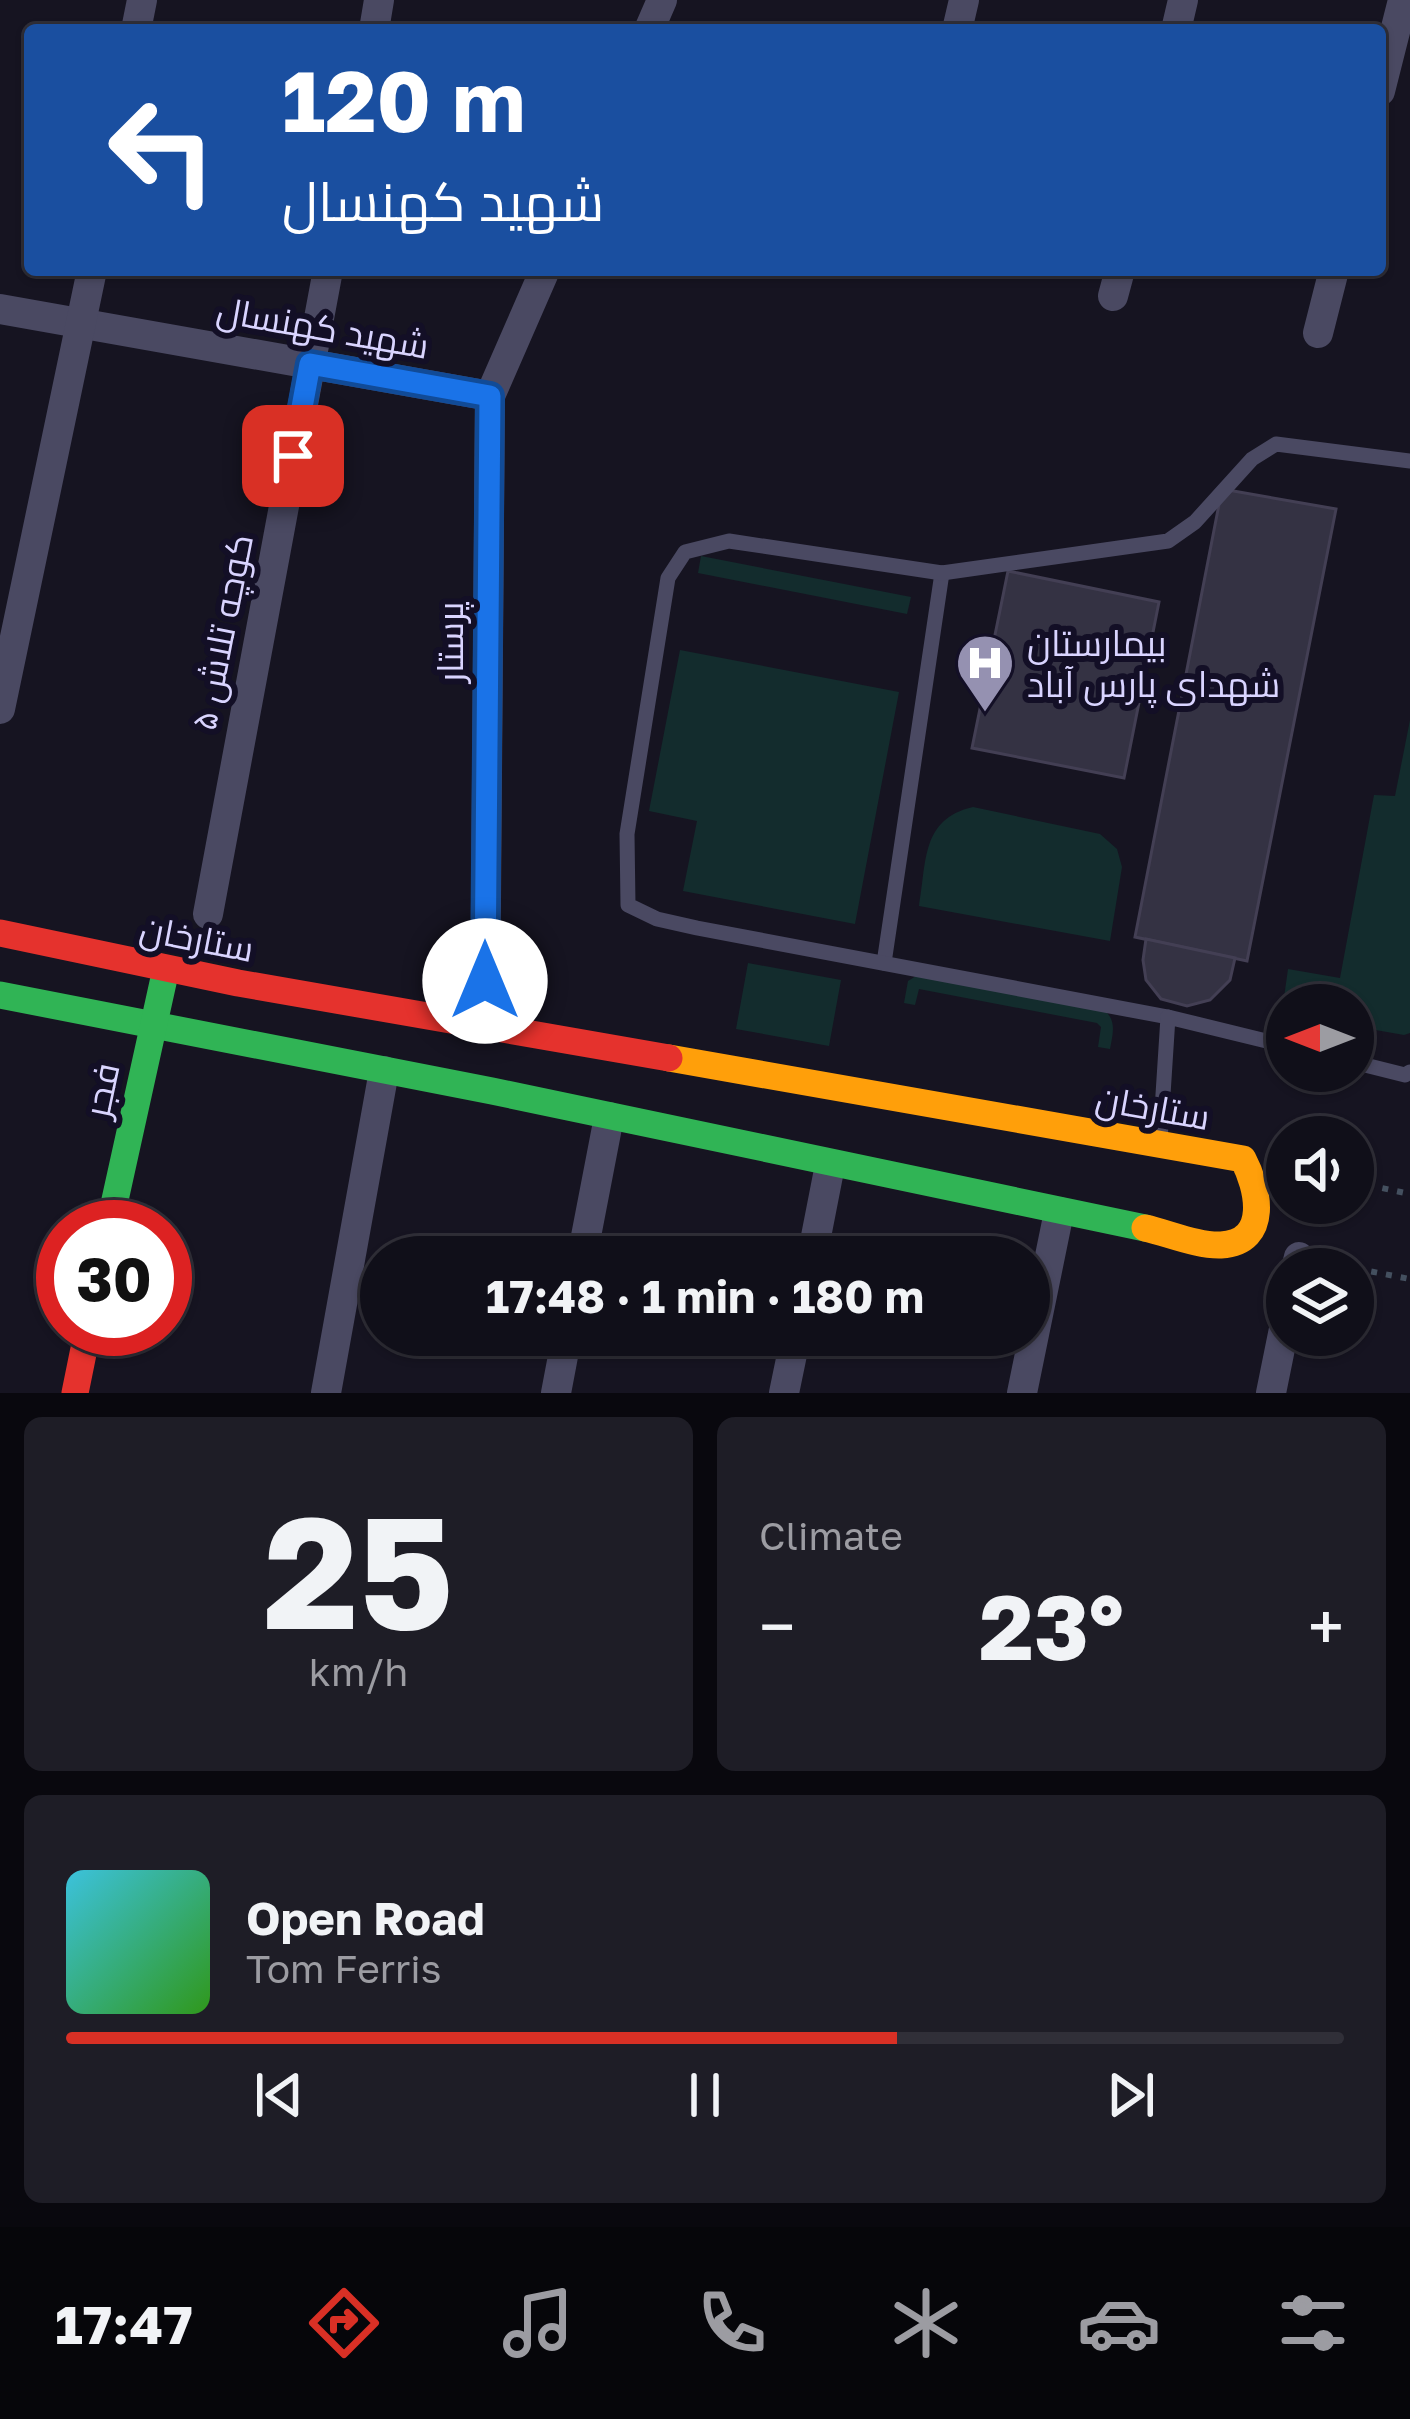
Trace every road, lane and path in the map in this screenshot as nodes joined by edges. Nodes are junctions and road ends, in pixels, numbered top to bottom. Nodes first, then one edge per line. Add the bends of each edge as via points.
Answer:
1 (1403, 0) edge
2 (1386, 67) edge
3 (91, 276) edge
4 (327, 276) edge
5 (542, 276) edge
6 (1332, 276) edge
7 (0, 309) edge
8 (82, 324) junction
9 (1318, 333) dead end
10 (310, 364) junction
11 (490, 396) junction
12 (1410, 461) edge
13 (942, 573) junction
14 (0, 709) edge
15 (208, 914) dead end
16 (0, 933) edge
17 (884, 964) junction
18 (166, 969) junction
19 (0, 995) edge
20 (1168, 1017) junction
21 (484, 1026) junction
22 (151, 1027) junction
23 (1266, 1041) edge
24 (1374, 1067) edge
25 (384, 1071) junction
26 (1410, 1072) edge
27 (609, 1117) junction
28 (1160, 1144) junction
29 (830, 1165) junction
30 (1374, 1186) edge
31 (1410, 1194) edge
32 (115, 1200) edge
33 (1059, 1212) junction
34 (586, 1236) edge
35 (816, 1236) edge
36 (83, 1356) edge
37 (563, 1356) edge
38 (792, 1356) edge
39 (1278, 1356) edge
40 (75, 1393) edge
41 (326, 1393) edge
42 (556, 1393) edge
43 (784, 1393) edge
44 (1022, 1393) edge
45 (1271, 1393) edge

1 - 2 street
3 - 8 street
4 - 10 street, کوچه تلاش ۵
5 - 11 street, پرستار
6 - 9 street
7 - 8 street, شهید کهنسال
8 - 10 street, شهید کهنسال
8 - 14 street
10 - 11 street, شهید کهنسال
10 - 15 street, کوچه تلاش ۵
11 - 21 street, پرستار
12 - 13 lane via 1276,444 1168,541
13 - 17 lane
13 - 17 lane via 728,541 686,552 668,578 627,834 628,905 657,919
16 - 18 main road, ستارخان
17 - 20 lane
18 - 21 main road, ستارخان
18 - 22 main road, فجر
19 - 22 main road, ستارخان
20 - 23 lane
20 - 28 lane
21 - 28 main road, ستارخان
22 - 25 main road, ستارخان
22 - 32 main road, فجر
24 - 26 lane
25 - 27 main road, ستارخان
25 - 41 street
27 - 29 main road, ستارخان
27 - 34 street
28 - 33 main road, ستارخان via 1244,1159 1258,1184 1258,1216 1241,1239 1222,1245
29 - 33 main road, ستارخان
29 - 35 street
30 - 31 path
33 - 44 street
36 - 40 main road
37 - 42 street
38 - 43 street
39 - 45 street

